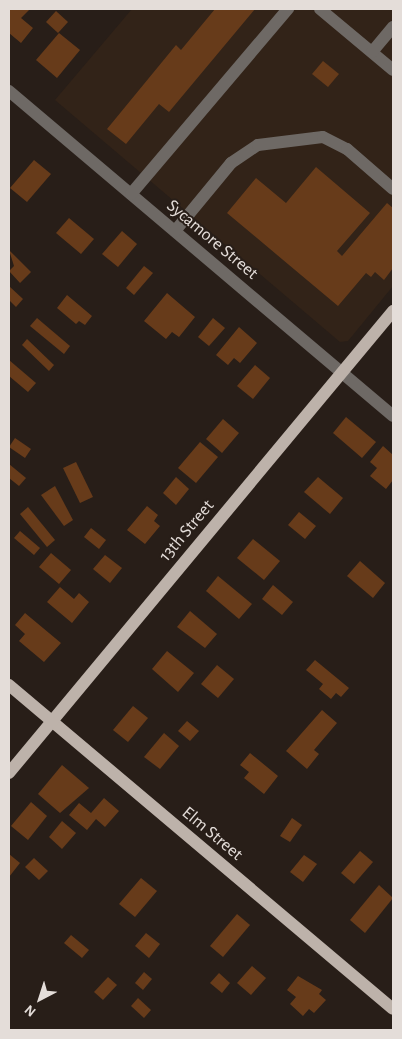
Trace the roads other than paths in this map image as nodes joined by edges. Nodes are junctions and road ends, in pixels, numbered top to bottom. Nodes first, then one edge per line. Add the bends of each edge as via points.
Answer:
1 (288, 9) edge
2 (320, 9) edge
3 (393, 27) edge
4 (372, 52) junction
5 (393, 70) edge
6 (9, 91) edge
7 (393, 189) edge
8 (131, 194) junction
9 (175, 232) junction
10 (393, 312) edge
11 (342, 372) junction
12 (393, 416) edge
13 (9, 685) edge
14 (52, 722) junction
15 (9, 774) edge
16 (393, 1009) edge

1 - 8 street
2 - 4 street
3 - 4 street
4 - 5 street
6 - 8 street, Sycamore Street
7 - 9 street via 346,149 323,137 258,145 230,163
8 - 9 street, Sycamore Street
9 - 11 street, Sycamore Street
10 - 11 main road, 13th Street
11 - 12 street, Sycamore Street
11 - 14 main road, 13th Street
13 - 14 main road, Elm Street
14 - 15 main road, 13th Street
14 - 16 main road, Elm Street

